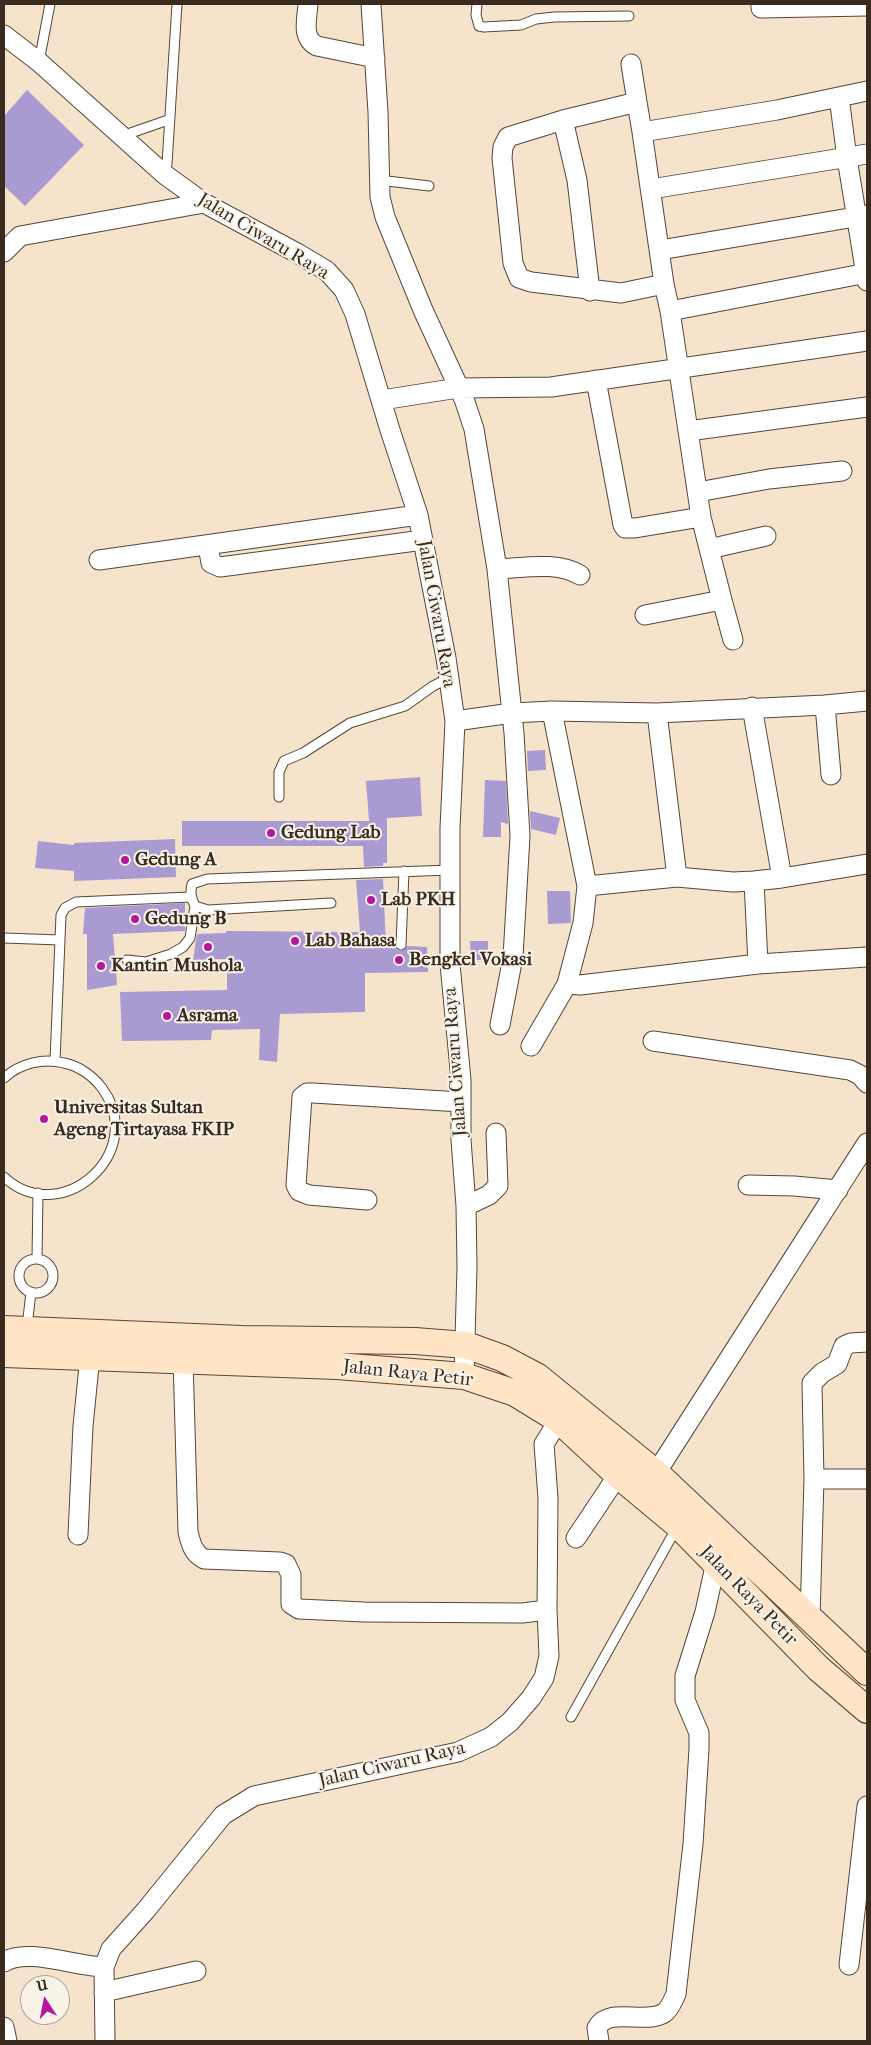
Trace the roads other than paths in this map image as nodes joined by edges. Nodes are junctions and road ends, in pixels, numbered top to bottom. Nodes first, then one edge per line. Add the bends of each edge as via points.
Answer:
1 (50, 4) edge
2 (177, 4) edge
3 (308, 4) edge
4 (371, 4) edge
5 (477, 4) edge
6 (761, 6) edge
7 (867, 6) edge
8 (629, 16) dead end
9 (4, 35) edge
10 (374, 58) junction
11 (39, 62) junction
12 (631, 64) dead end
13 (867, 91) edge
14 (839, 97) junction
15 (637, 102) junction
16 (168, 120) junction
17 (563, 120) junction
18 (642, 132) junction
19 (122, 136) junction
20 (867, 154) edge
21 (847, 158) junction
22 (164, 174) junction
23 (378, 180) junction
24 (429, 186) dead end
25 (651, 189) junction
26 (204, 203) junction
27 (862, 216) edge
28 (660, 250) junction
29 (4, 252) edge
30 (867, 276) edge
31 (664, 284) junction
32 (590, 291) junction
33 (670, 311) junction
34 (867, 341) edge
35 (680, 369) junction
36 (596, 380) junction
37 (458, 388) junction
38 (382, 400) junction
39 (867, 407) edge
40 (688, 431) junction
41 (842, 471) dead end
42 (698, 492) junction
43 (418, 515) junction
44 (701, 518) junction
45 (381, 521) junction
46 (766, 536) dead end
47 (423, 540) junction
48 (384, 545) junction
49 (208, 546) junction
50 (709, 548) junction
51 (99, 560) dead end
52 (497, 569) junction
53 (580, 575) dead end
54 (722, 600) junction
55 (645, 615) dead end
56 (733, 640) dead end
57 (449, 678) junction
58 (867, 701) edge
59 (825, 705) junction
60 (752, 707) junction
61 (552, 711) junction
62 (512, 713) junction
63 (657, 713) junction
64 (455, 721) junction
65 (831, 775) dead end
66 (278, 797) dead end
67 (867, 864) edge
68 (404, 870) junction
69 (450, 870) junction
70 (677, 877) junction
71 (782, 878) junction
72 (754, 881) junction
73 (587, 886) junction
74 (190, 896) junction
75 (331, 903) dead end
76 (195, 906) junction
77 (4, 938) edge
78 (60, 940) junction
79 (401, 945) dead end
80 (867, 957) edge
81 (127, 960) dead end
82 (758, 964) junction
83 (567, 984) junction
84 (500, 1025) dead end
85 (653, 1041) dead end
86 (531, 1046) dead end
87 (55, 1061) junction
88 (4, 1078) edge
89 (867, 1083) edge
90 (461, 1102) junction
91 (496, 1133) dead end
92 (867, 1143) edge
93 (4, 1177) edge
94 (748, 1185) dead end
95 (838, 1190) junction
96 (38, 1193) junction
97 (367, 1200) dead end
98 (466, 1206) junction
99 (37, 1259) junction
100 (31, 1292) junction
101 (15, 1329) edge
102 (867, 1342) edge
103 (466, 1345) junction
104 (4, 1354) edge
105 (90, 1356) junction
106 (183, 1359) junction
107 (464, 1376) junction
108 (558, 1420) junction
109 (656, 1472) junction
110 (618, 1475) junction
111 (814, 1479) junction
112 (867, 1479) edge
113 (678, 1525) junction
114 (78, 1536) dead end
115 (576, 1538) dead end
116 (716, 1562) junction
117 (544, 1610) junction
118 (810, 1618) junction
119 (867, 1672) edge
120 (867, 1710) edge
121 (571, 1717) dead end
122 (867, 1806) edge
123 (4, 1962) edge
124 (849, 1965) dead end
125 (96, 1967) junction
126 (196, 1971) dead end
127 (104, 1992) junction
128 (4, 2027) edge
129 (7, 2041) edge
130 (105, 2041) edge
131 (599, 2041) edge

1 - 11 lane
2 - 16 lane
3 - 10 street via 307,32 311,43
4 - 10 street
5 - 8 lane via 476,21 484,27 522,25 554,17
6 - 7 street
9 - 11 street, Jalan Ciwaru Raya
10 - 23 street
11 - 19 street, Jalan Ciwaru Raya
12 - 15 street
13 - 14 street
14 - 18 street
14 - 21 street
15 - 17 street
15 - 18 street
16 - 19 lane
16 - 22 lane
17 - 32 street via 577,180
17 - 32 street via 508,137 503,147 513,263 519,278
18 - 25 street
19 - 22 street, Jalan Ciwaru Raya
20 - 21 street
21 - 25 street
21 - 27 street
22 - 26 street, Jalan Ciwaru Raya
23 - 24 lane
23 - 37 street via 385,217
25 - 28 street
26 - 29 street via 20,236
26 - 38 street, Jalan Ciwaru Raya via 327,271 344,290 355,314
27 - 28 street
27 - 30 street
28 - 31 street
30 - 33 street
31 - 32 street via 621,293
31 - 33 street
33 - 35 street
34 - 35 street
35 - 36 street
35 - 40 street
36 - 37 street via 551,387
36 - 44 street via 623,525 635,528
37 - 38 street
37 - 52 street via 474,429
38 - 43 street, Jalan Ciwaru Raya
39 - 40 street
40 - 42 street
41 - 42 street
42 - 44 street
43 - 45 street
43 - 47 street, Jalan Ciwaru Raya
44 - 50 street
45 - 48 street
45 - 49 street
46 - 50 street
47 - 48 street
47 - 57 street, Jalan Ciwaru Raya
48 - 49 street via 220,567 211,563
49 - 51 street
50 - 54 street
52 - 53 street via 557,567
52 - 62 street
54 - 55 street
54 - 56 street
57 - 64 street, Jalan Ciwaru Raya
57 - 66 lane via 405,706 350,723 284,762
58 - 59 street
59 - 60 street
59 - 65 street
60 - 63 street
60 - 71 street
61 - 62 street
61 - 63 street
61 - 73 street
62 - 64 street
62 - 84 street via 520,836 513,957
63 - 70 street
64 - 69 street, Jalan Ciwaru Raya
67 - 71 street
68 - 69 lane
68 - 74 lane via 207,879 192,884
68 - 79 lane
69 - 90 street, Jalan Ciwaru Raya via 450,964
70 - 72 street
70 - 73 street
71 - 72 street
72 - 82 street
73 - 83 street via 584,922
74 - 76 lane
74 - 78 lane via 76,902 61,915
75 - 76 lane via 208,910
76 - 81 lane via 190,938 183,947 146,962
77 - 78 lane
78 - 87 lane
80 - 82 street
82 - 83 street
83 - 86 street
85 - 89 street via 850,1070
87 - 88 lane via 18,1068
87 - 96 lane via 84,1072 106,1094 114,1117 114,1142 104,1165 86,1182 63,1192
90 - 97 street via 313,1093 302,1097 296,1185 299,1191 309,1195
90 - 98 street, Jalan Ciwaru Raya
91 - 98 street via 498,1186 489,1196
92 - 95 street
93 - 96 lane via 16,1186
94 - 95 street
95 - 109 street
96 - 99 lane
98 - 103 street, Jalan Ciwaru Raya
99 - 100 lane via 27,1261 19,1274 21,1285
99 - 100 lane via 48,1265 53,1276 48,1288
100 - 101 lane
101 - 103 main road, Jalan Raya Petir
102 - 111 street via 844,1346 837,1364 812,1383
103 - 107 street, Jalan Ciwaru Raya
103 - 109 main road, Jalan Raya Petir via 502,1358 538,1377
104 - 105 main road, Jalan Raya Petir
105 - 106 main road, Jalan Raya Petir
105 - 114 street
106 - 107 main road, Jalan Raya Petir
106 - 117 street via 188,1532 192,1547 199,1556 204,1559 286,1564 291,1575 291,1604 299,1609 522,1613
107 - 108 main road, Jalan Raya Petir via 515,1392
108 - 110 main road, Jalan Raya Petir
108 - 117 street, Jalan Ciwaru Raya via 544,1444 548,1498
109 - 118 main road, Jalan Raya Petir
110 - 113 main road, Jalan Raya Petir
110 - 115 street
111 - 112 street
111 - 118 street
113 - 116 main road, Jalan Raya Petir
113 - 121 lane
116 - 120 main road, Jalan Raya Petir via 818,1668
116 - 131 street via 705,1612 685,1676 685,1700 699,1733 699,1749 693,1844 676,1994 663,2013 649,2018 605,2019 597,2028
117 - 125 street, Jalan Ciwaru Raya via 549,1656 544,1678 510,1722 491,1737 458,1752 278,1789 236,1805 223,1815
118 - 119 main road, Jalan Raya Petir
122 - 124 street
123 - 125 street via 26,1957
125 - 127 street, Jalan Ciwaru Raya
126 - 127 street
127 - 130 street, Jalan Ciwaru Raya
128 - 129 street

